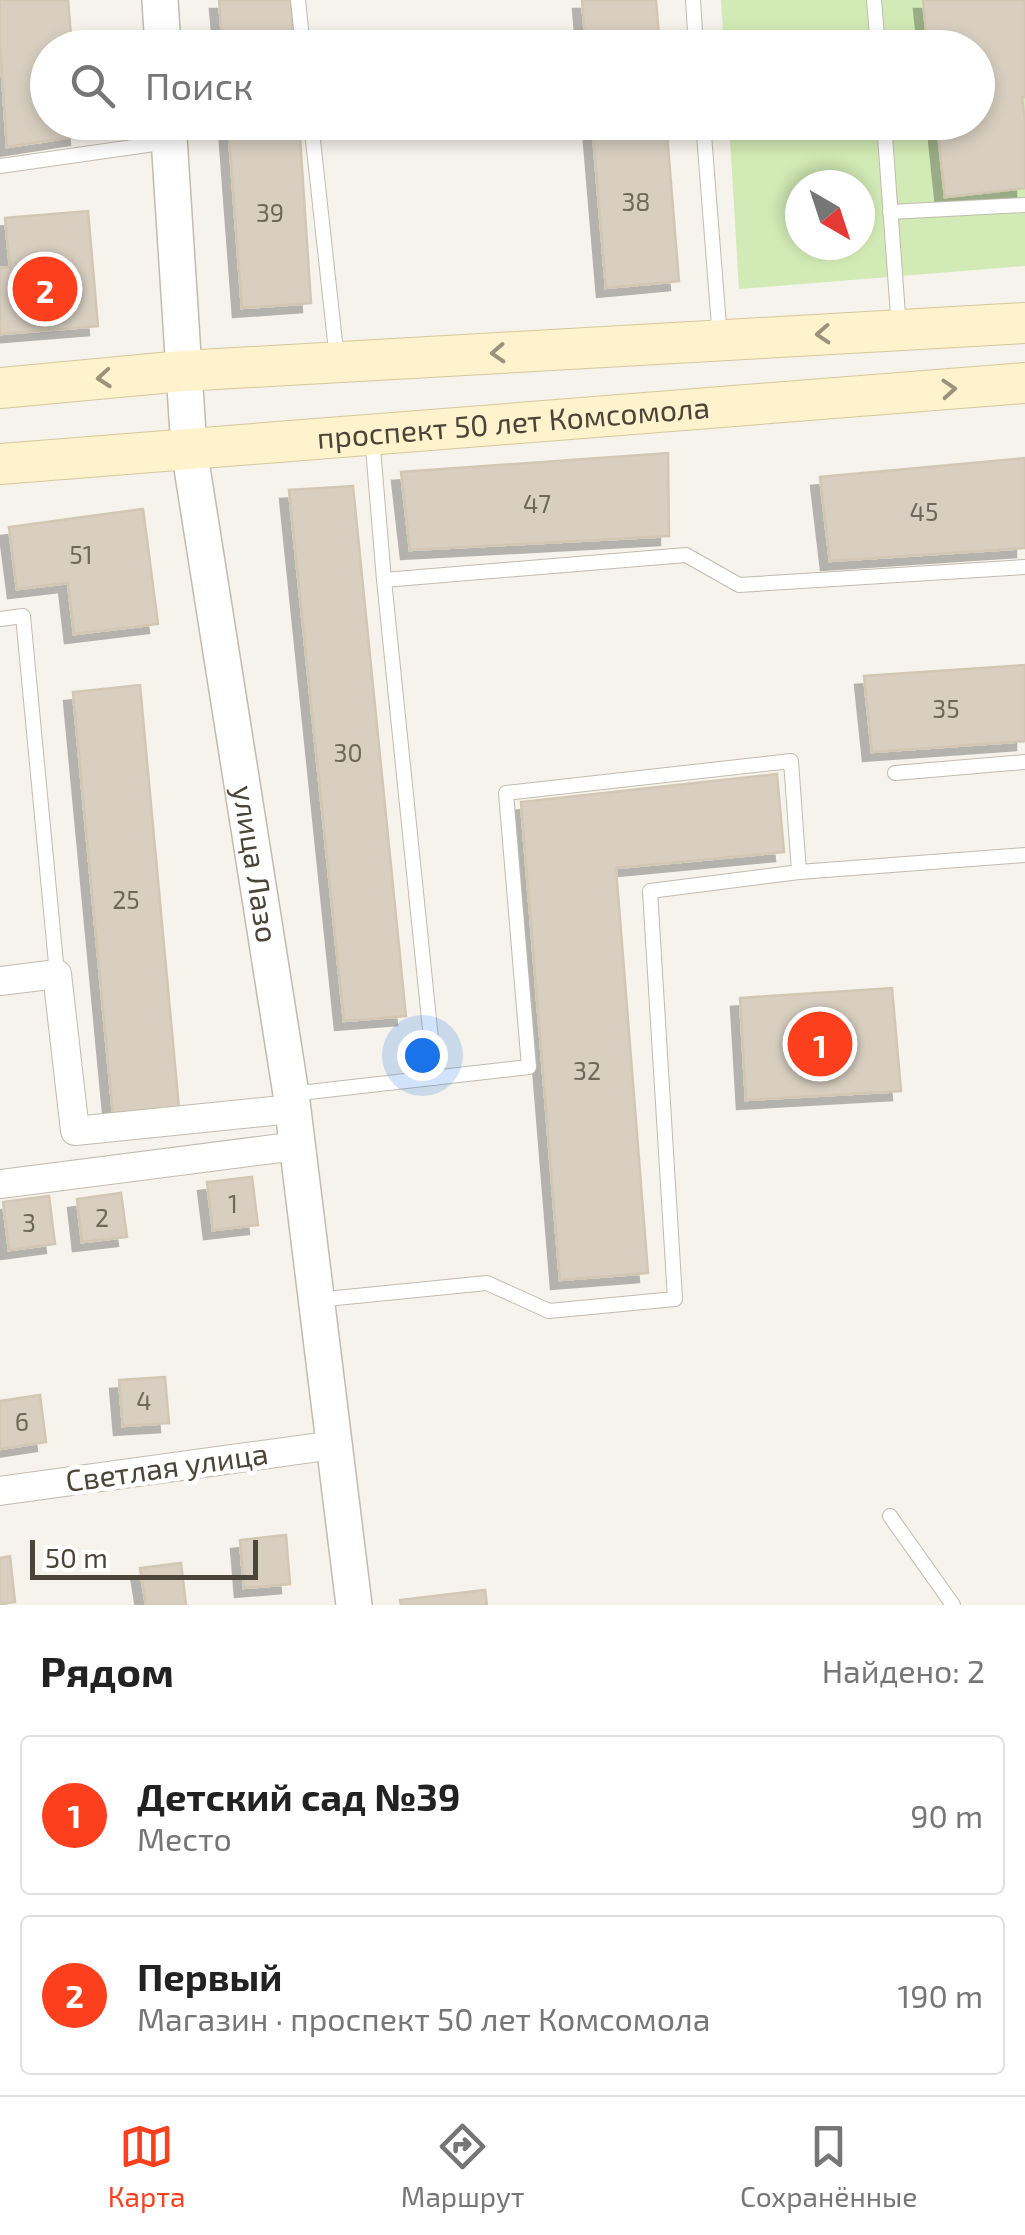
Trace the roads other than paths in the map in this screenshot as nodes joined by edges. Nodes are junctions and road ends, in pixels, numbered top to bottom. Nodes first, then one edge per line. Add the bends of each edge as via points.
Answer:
1 (160, 0) edge
2 (298, 0) edge
3 (692, 0) edge
4 (874, 0) edge
5 (162, 30) edge
6 (301, 30) edge
7 (694, 30) edge
8 (876, 30) edge
9 (128, 140) edge
10 (169, 140) edge
11 (313, 140) edge
12 (703, 140) edge
13 (885, 140) edge
14 (0, 166) edge
15 (1025, 205) edge
16 (890, 212) junction
17 (1025, 323) edge
18 (900, 330) junction
19 (720, 340) junction
20 (337, 362) junction
21 (183, 370) junction
22 (1025, 383) edge
23 (0, 388) edge
24 (372, 434) junction
25 (189, 449) junction
26 (0, 464) edge
27 (1025, 567) edge
28 (384, 580) junction
29 (0, 618) edge
30 (1025, 762) edge
31 (895, 772) dead end
32 (1025, 855) edge
33 (799, 872) junction
34 (56, 974) junction
35 (0, 981) edge
36 (435, 1078) junction
37 (291, 1102) junction
38 (296, 1146) junction
39 (0, 1184) edge
40 (316, 1300) junction
41 (334, 1445) junction
42 (0, 1491) edge
43 (890, 1516) dead end
44 (354, 1605) edge
45 (952, 1605) edge

1 - 5 street
2 - 6 lane
3 - 7 lane
4 - 8 lane
9 - 14 lane
10 - 21 street, улица Лазо
11 - 20 lane
12 - 19 lane
13 - 16 lane
15 - 16 lane
16 - 18 lane
17 - 18 main road
18 -> 19 main road
19 -> 20 main road
20 - 21 main road
21 -> 23 main road
21 - 25 street, улица Лазо
24 -> 22 main road, проспект 50 лет Комсомола
24 - 25 main road, проспект 50 лет Комсомола
24 - 28 lane
25 - 26 main road, проспект 50 лет Комсомола
25 - 37 street, улица Лазо
27 - 28 lane via 739,585 686,555
28 - 36 lane
29 - 34 lane via 23,616
30 - 31 lane
32 - 33 lane
33 - 36 lane via 791,762 506,792 529,1067
33 - 40 lane via 650,891 676,1298 549,1311 487,1283
34 - 35 street
34 - 37 street via 76,1131
36 - 37 lane
37 - 38 street, улица Лазо
38 - 39 street
38 - 40 street, улица Лазо
40 - 41 street, улица Лазо
41 - 42 street, Светлая улица
41 - 44 street, улица Лазо
43 - 45 lane

